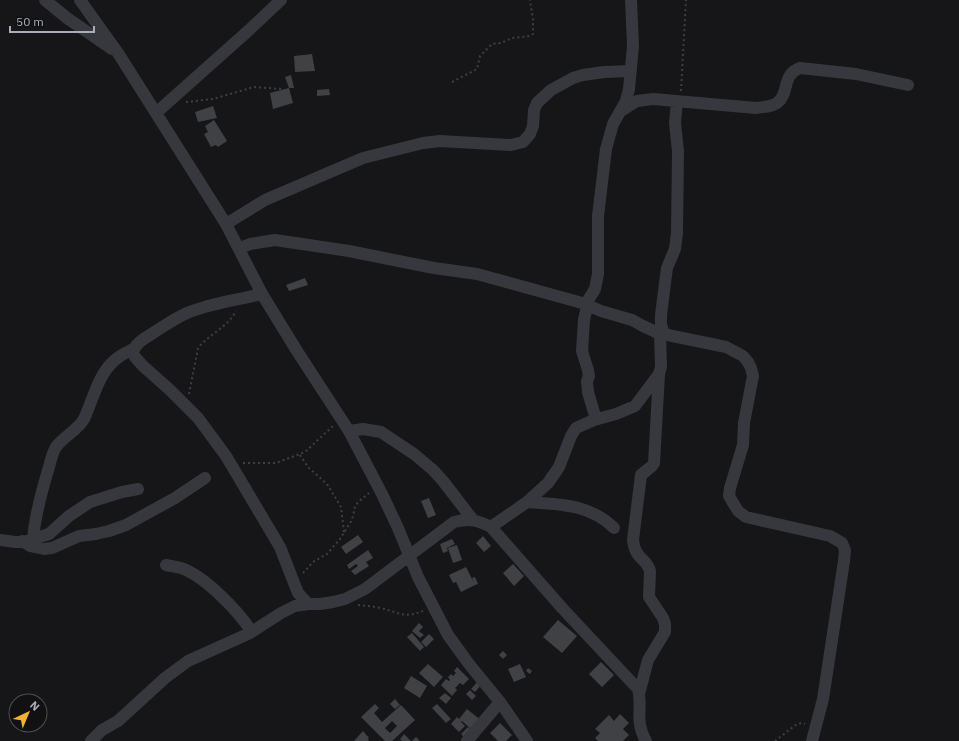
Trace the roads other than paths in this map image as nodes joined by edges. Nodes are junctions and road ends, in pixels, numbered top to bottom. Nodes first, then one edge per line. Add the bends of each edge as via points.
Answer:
1 (45, 0) edge
2 (80, 0) edge
3 (281, 0) edge
4 (631, 0) edge
5 (118, 53) junction
6 (630, 71) junction
7 (908, 84) dead end
8 (679, 101) junction
9 (161, 109) junction
10 (620, 111) junction
11 (226, 224) junction
12 (240, 248) junction
13 (262, 294) junction
14 (585, 304) junction
15 (662, 334) junction
16 (133, 349) junction
17 (659, 374) junction
18 (594, 420) junction
19 (348, 431) junction
20 (205, 478) dead end
21 (138, 489) dead end
22 (527, 502) junction
23 (473, 520) junction
24 (491, 527) junction
25 (614, 528) dead end
26 (0, 540) edge
27 (28, 540) junction
28 (410, 556) junction
29 (166, 565) dead end
30 (308, 604) junction
31 (252, 632) junction
32 (639, 694) junction
33 (500, 702) junction
34 (91, 741) edge
35 (467, 741) edge
36 (527, 741) edge
37 (646, 741) edge
38 (812, 741) edge

1 - 5 street
2 - 5 street
3 - 9 street
4 - 6 street
5 - 9 street
6 - 10 street via 628,94
6 - 11 street via 591,73 557,86 538,103 534,110 530,134 523,142 511,145 440,141 363,158 265,200
7 - 8 street via 856,74 800,68 791,73 781,99 776,104 756,108
8 - 10 street via 637,101
8 - 15 street via 675,123 678,151 677,233 675,249 664,283
9 - 11 street
10 - 14 street via 610,130 602,179 598,216 597,283
11 - 12 street
12 - 13 street
12 - 14 street via 275,240 349,252 477,274
13 - 16 street via 188,313 156,330
13 - 19 street
14 - 15 street via 632,320
14 - 18 street via 582,351 589,373 587,384
15 - 17 street
15 - 38 street via 726,347 743,356 752,368 743,445 729,496 738,511 746,516 830,536 842,543 845,550 823,699
16 - 27 street via 121,355 105,372 83,420 54,451
16 - 30 street via 132,352 143,366 204,425 234,467 280,547 298,593
17 - 18 street via 635,406
17 - 32 street via 654,463 641,475 633,540 636,554 649,568 649,597 663,618 665,632 648,660
18 - 22 street via 574,431 553,477
19 - 23 street via 363,429 381,432 414,454 443,481
19 - 28 street via 378,486
20 - 27 street via 126,525 79,536 52,548 30,546
21 - 27 street via 90,502 49,534
22 - 24 street
22 - 25 street via 590,511 607,520
23 - 24 street
23 - 28 street via 454,522
24 - 32 street via 563,609 638,688
26 - 27 street
28 - 30 street via 365,589 345,599
28 - 33 street via 418,577 455,645
29 - 31 street via 182,568 205,582 237,613
30 - 31 street via 281,613
31 - 34 street via 180,666 118,721 102,730
32 - 37 street via 639,725
33 - 35 street
33 - 36 street

